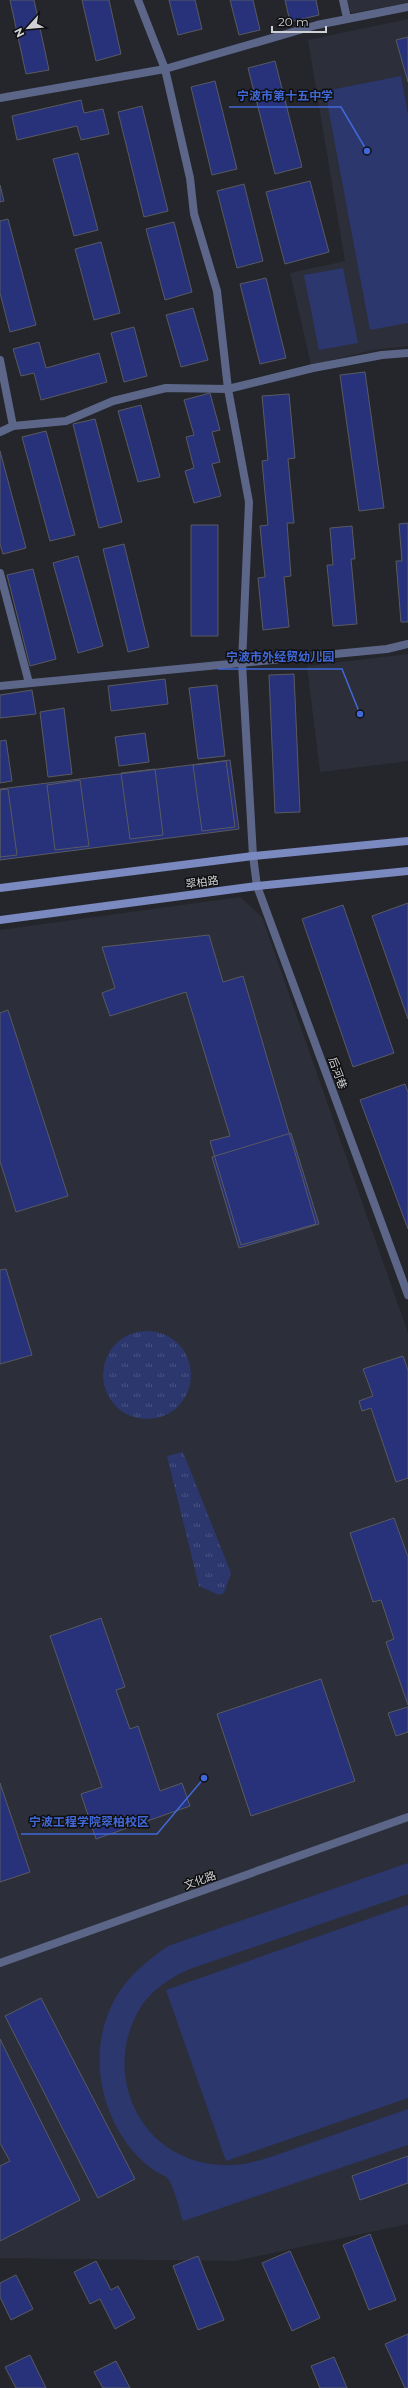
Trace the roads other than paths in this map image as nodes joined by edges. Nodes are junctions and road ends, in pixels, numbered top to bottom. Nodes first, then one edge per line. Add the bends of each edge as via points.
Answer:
1 (138, 0) edge
2 (342, 0) edge
3 (408, 7) edge
4 (347, 18) junction
5 (164, 68) junction
6 (0, 98) edge
7 (408, 353) edge
8 (0, 360) edge
9 (228, 388) junction
10 (13, 426) junction
11 (0, 432) edge
12 (0, 573) edge
13 (408, 644) edge
14 (242, 663) junction
15 (29, 683) junction
16 (0, 686) edge
17 (408, 842) edge
18 (253, 856) junction
19 (408, 871) edge
20 (257, 886) junction
21 (0, 888) edge
22 (0, 920) edge
23 (406, 1282) edge
24 (408, 1295) edge
25 (408, 1817) edge
26 (0, 1964) edge

1 - 5 street, 后河巷
2 - 4 street
3 - 4 street
4 - 5 street
5 - 6 street
5 - 9 street, 后河巷 via 190,178 194,214 217,291
7 - 9 street via 382,355
8 - 10 street
9 - 10 street via 166,388 113,401 66,421
9 - 14 street, 后河巷 via 249,502
10 - 11 street
12 - 15 street
13 - 14 street via 387,649
14 - 15 street
14 - 18 street, 后河巷
15 - 16 street
17 - 18 main road, 翠柏路
18 - 20 street, 后河巷
18 - 21 main road, 翠柏路
19 - 20 main road, 翠柏路
20 - 22 main road, 翠柏路
20 - 23 street, 后河巷
23 - 24 street, 后河巷
25 - 26 street, 文化路

